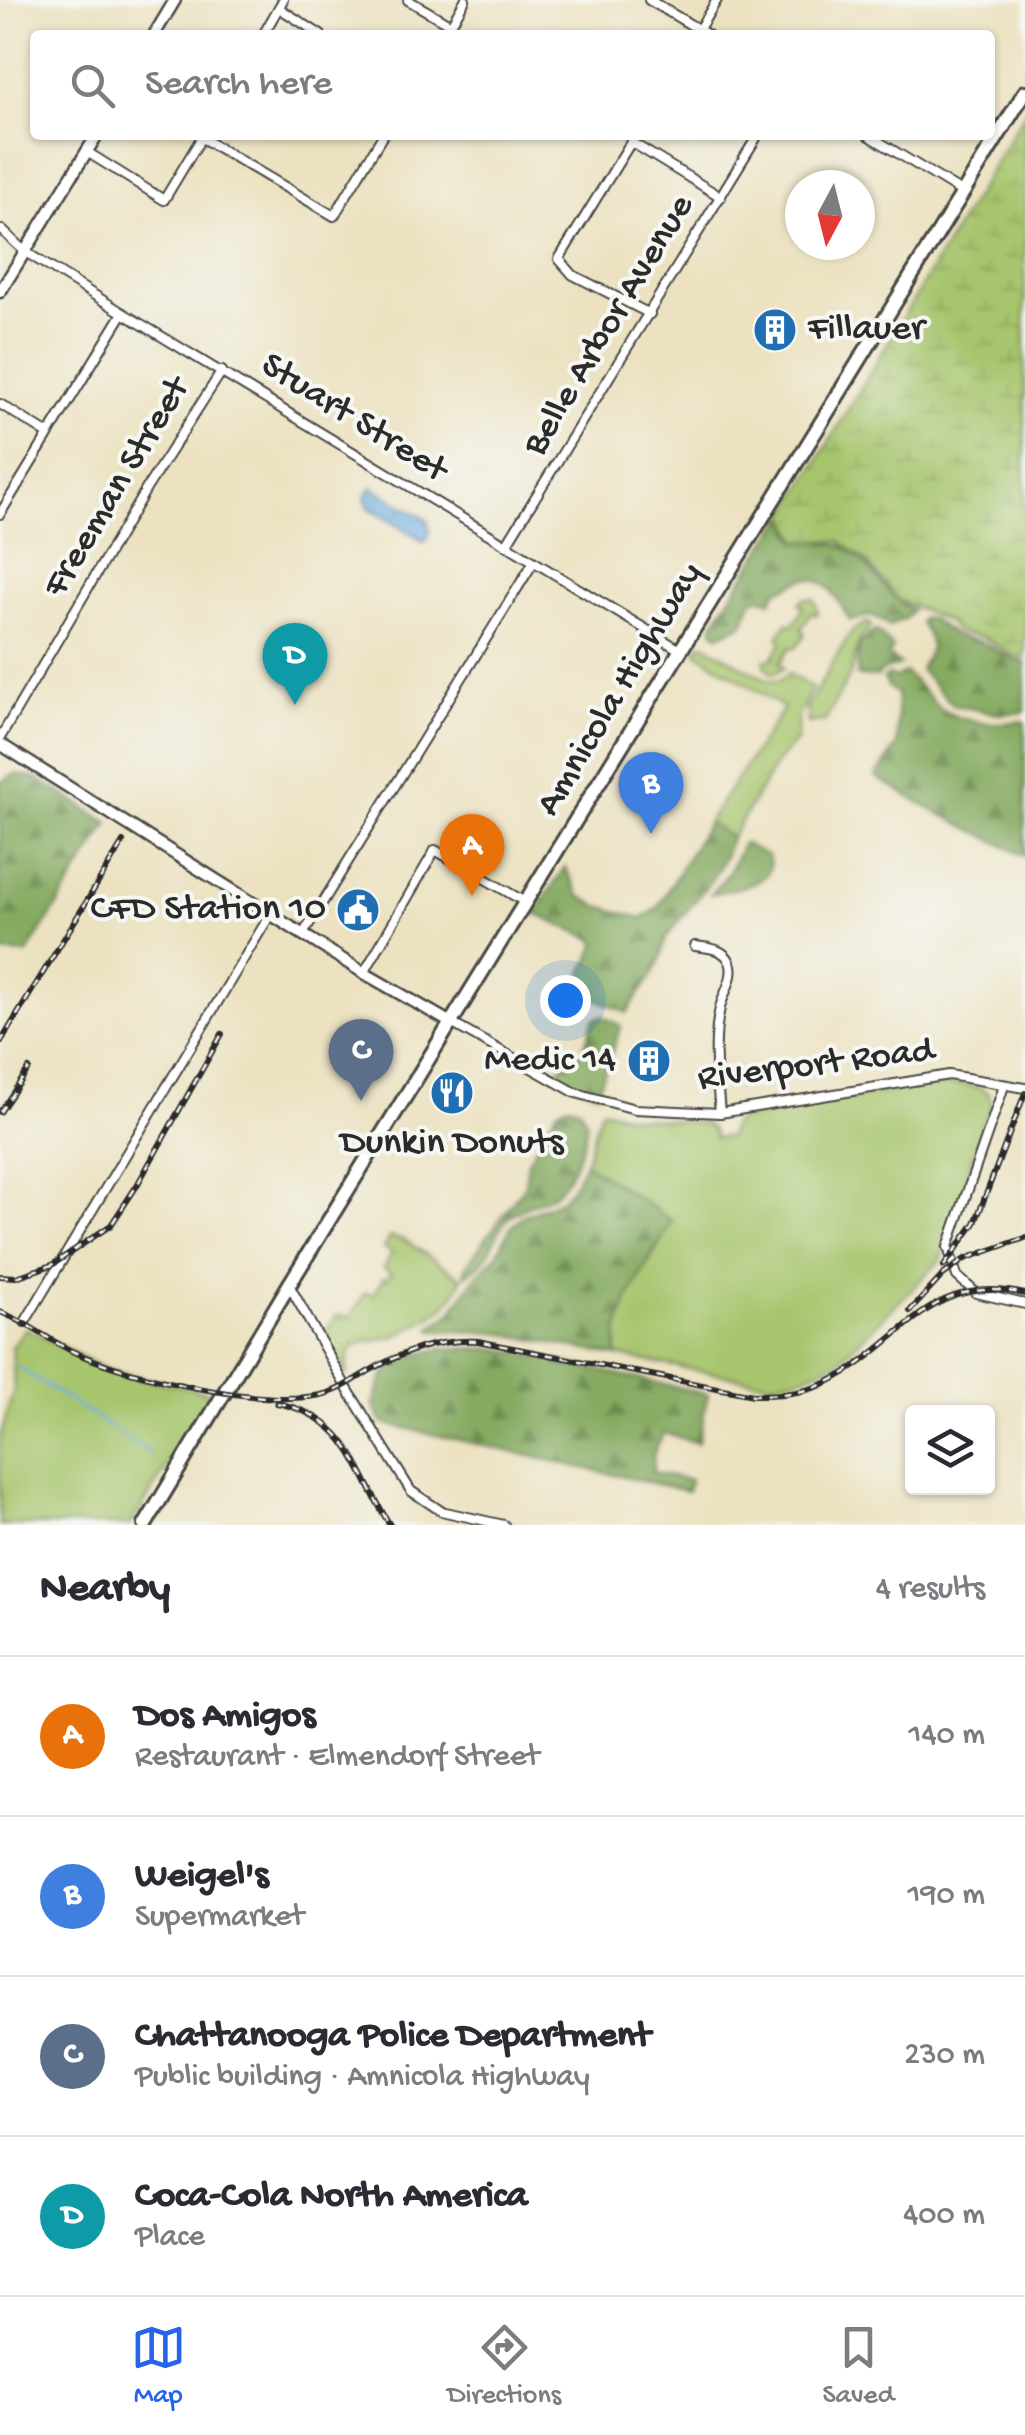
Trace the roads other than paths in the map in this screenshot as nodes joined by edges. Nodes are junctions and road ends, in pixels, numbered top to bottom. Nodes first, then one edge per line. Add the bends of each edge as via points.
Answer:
1 (175, 0) edge
2 (408, 0) edge
3 (465, 0) edge
4 (650, 0) edge
5 (717, 0) edge
6 (281, 4) edge
7 (451, 26) junction
8 (157, 30) edge
9 (266, 30) edge
10 (314, 30) edge
11 (448, 30) edge
12 (700, 30) edge
13 (704, 30) edge
14 (1025, 92) edge
15 (93, 140) edge
16 (200, 140) edge
17 (207, 140) edge
18 (381, 140) edge
19 (755, 140) edge
20 (883, 140) edge
21 (87, 152) junction
22 (963, 193) junction
23 (721, 197) junction
24 (2, 230) edge
25 (24, 251) junction
26 (0, 292) edge
27 (123, 313) junction
28 (650, 314) junction
29 (222, 371) junction
30 (0, 404) edge
31 (48, 434) junction
32 (0, 514) edge
33 (506, 545) junction
34 (533, 563) junction
35 (680, 650) junction
36 (0, 741) edge
37 (527, 903) junction
38 (270, 915) junction
39 (302, 934) junction
40 (695, 946) dead end
41 (364, 973) junction
42 (453, 1024) junction
43 (1004, 1086) junction
44 (1025, 1088) edge
45 (720, 1113) junction
46 (289, 1285) junction
47 (1025, 1304) edge
48 (25, 1322) dead end
49 (146, 1525) edge
50 (504, 1525) edge

1 - 8 street
2 - 7 street
3 - 7 street
4 - 12 street
5 - 13 street
6 - 9 street
6 - 10 street
7 - 11 street
14 - 22 main road, Amnicola Highway
15 - 21 street
16 - 21 street via 164,200
17 - 18 street via 334,216
19 - 23 street, Belle Arbor Avenue
20 - 22 street
21 - 25 street
22 - 35 main road, Amnicola Highway
23 - 28 street, Belle Arbor Avenue
23 - 28 street via 630,142 559,259 573,276
24 - 25 street, Stuart Street
25 - 26 street
25 - 27 street, Stuart Street
27 - 29 street, Stuart Street
27 - 31 street
28 - 33 street, Belle Arbor Avenue
29 - 33 street, Stuart Street
29 - 36 street, Freeman Street
30 - 31 street
31 - 32 street
33 - 34 street, Stuart Street
34 - 35 street, Stuart Street
34 - 39 street
35 - 37 main road, Amnicola Highway
36 - 38 street
37 - 41 street via 435,850
37 - 42 main road, Amnicola Highway
38 - 39 street
38 - 48 street
39 - 41 street
40 - 45 street via 719,950 732,972 714,1043
41 - 42 street
42 - 45 street, Riverport Road via 576,1093 635,1109
42 - 46 main road, Amnicola Highway
43 - 44 street, Riverport Road
43 - 45 street, Riverport Road via 949,1075
43 - 47 street via 948,1247 957,1276 976,1294
46 - 49 main road, Amnicola Highway
46 - 50 street via 411,1491 442,1511

